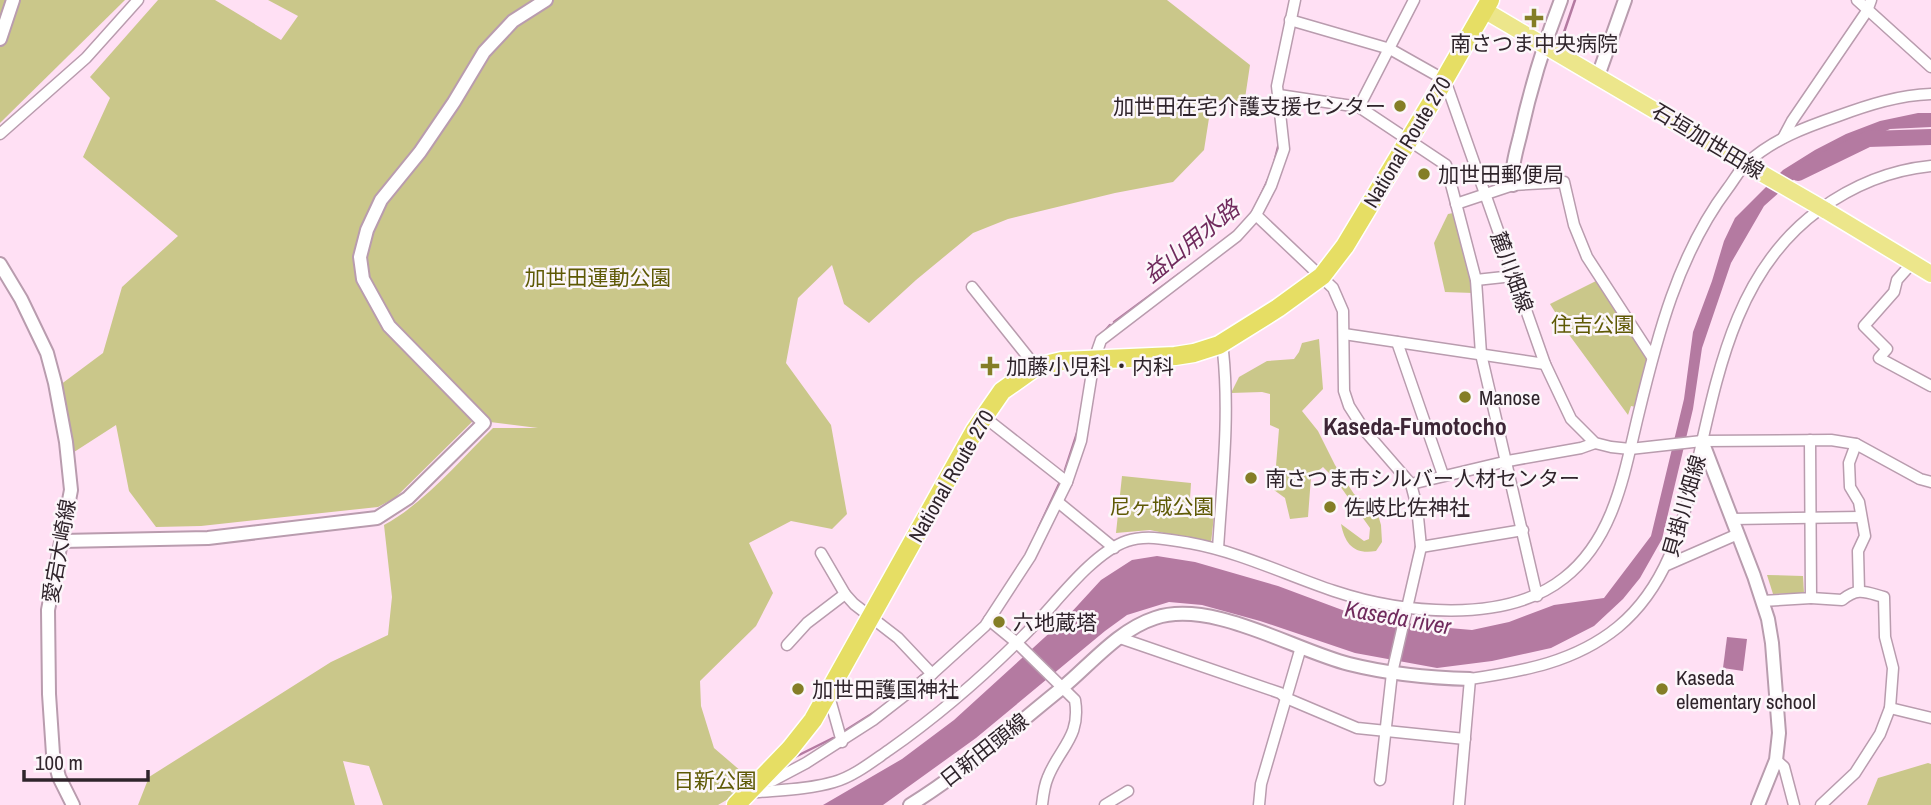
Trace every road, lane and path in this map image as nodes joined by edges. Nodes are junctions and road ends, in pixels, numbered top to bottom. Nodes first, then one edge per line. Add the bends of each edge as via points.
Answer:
1 (13, 0) edge
2 (138, 0) edge
3 (546, 0) edge
4 (1295, 0) edge
5 (1414, 0) edge
6 (1561, 0) edge
7 (1625, 0) edge
8 (1857, 0) edge
9 (1871, 0) edge
10 (1481, 4) edge
11 (1867, 11) junction
12 (1290, 20) junction
13 (0, 39) edge
14 (1547, 46) junction
15 (1390, 48) junction
16 (1931, 67) edge
17 (1595, 74) junction
18 (1445, 80) junction
19 (1931, 94) edge
20 (1279, 95) junction
21 (1359, 107) junction
22 (0, 134) edge
23 (1783, 138) junction
24 (1409, 140) junction
25 (1746, 163) junction
26 (1931, 166) edge
27 (1513, 185) junction
28 (1485, 195) junction
29 (1456, 204) junction
30 (1256, 215) junction
31 (1913, 262) junction
32 (0, 264) edge
33 (1931, 274) edge
34 (1322, 276) junction
35 (1513, 276) junction
36 (1476, 280) junction
37 (972, 287) dead end
38 (1344, 334) junction
39 (1397, 342) junction
40 (1219, 345) junction
41 (1481, 354) junction
42 (1652, 357) junction
43 (1094, 360) junction
44 (1545, 364) junction
45 (1036, 367) junction
46 (1931, 386) edge
47 (983, 416) junction
48 (1810, 440) junction
49 (1699, 441) junction
50 (1595, 443) junction
51 (1856, 444) junction
52 (1633, 448) junction
53 (1508, 461) junction
54 (1443, 475) junction
55 (1067, 482) junction
56 (1931, 482) edge
57 (1411, 484) junction
58 (1058, 502) junction
59 (1810, 517) junction
60 (1861, 517) junction
61 (1732, 519) junction
62 (1523, 530) junction
63 (1738, 534) junction
64 (62, 541) junction
65 (1422, 547) junction
66 (1114, 548) junction
67 (1218, 550) junction
68 (821, 553) dead end
69 (1667, 565) junction
70 (1859, 591) junction
71 (845, 594) junction
72 (1537, 596) junction
73 (1811, 598) junction
74 (1762, 601) junction
75 (1408, 610) junction
76 (871, 616) junction
77 (989, 620) junction
78 (1120, 638) junction
79 (1019, 644) junction
80 (788, 645) dead end
81 (1301, 647) junction
82 (1393, 670) junction
83 (932, 674) junction
84 (1470, 679) junction
85 (1059, 688) junction
86 (827, 696) junction
87 (1286, 698) junction
88 (1890, 708) junction
89 (1931, 718) edge
90 (1385, 731) junction
91 (1465, 739) junction
92 (842, 742) junction
93 (1776, 760) junction
94 (1380, 780) dead end
95 (1128, 791) dead end
96 (746, 794) edge
97 (73, 805) edge
98 (909, 805) edge
99 (1042, 805) edge
100 (1105, 805) edge
101 (1259, 805) edge
102 (1460, 805) edge
103 (1758, 805) edge
104 (1794, 805) edge
105 (1821, 805) edge

1 - 13 street
2 - 22 street via 86,58
3 - 64 street via 513,21 484,52 427,142 377,208 360,257 363,279 389,326 484,423 408,498 377,518 208,538
4 - 12 street
5 - 15 street
6 - 14 street
7 - 17 street
8 - 11 street
9 - 11 street
10 - 14 main road, 石垣加世田線
10 - 18 highway, National Route 270
11 - 16 street
11 - 23 street
12 - 15 street
12 - 20 street
14 - 17 main road, 石垣加世田線
14 - 27 street via 1524,120
15 - 18 street
15 - 21 street
17 - 25 main road, 石垣加世田線
18 - 24 highway, National Route 270
18 - 28 street, 麓川畑線
19 - 23 street via 1865,106
20 - 21 street
20 - 30 street via 1284,149
21 - 24 street
23 - 25 street
24 - 29 street via 1446,165
24 - 34 highway, National Route 270
25 - 31 main road, 石垣加世田線, bridge
25 - 42 street via 1698,234
26 - 49 street, 貝掛川畑線 via 1850,189 1802,222 1774,253 1733,326
27 - 28 street
27 - 42 street via 1564,183 1583,249
28 - 29 street
28 - 35 street, 麓川畑線
29 - 36 street
30 - 34 street
30 - 43 street via 1237,236 1158,299 1114,328 1101,340
31 - 33 main road, 石垣加世田線
31 - 46 street via 1864,326 1886,349 1879,358
32 - 64 street, 愛宕大崎線 via 47,353 55,383 71,490
34 - 38 street via 1339,299
34 - 40 highway, National Route 270
35 - 36 street
35 - 44 street, 麓川畑線
36 - 41 street
37 - 45 street
38 - 39 street
38 - 57 street via 1344,391 1349,405
39 - 41 street
39 - 54 street
40 - 43 highway, National Route 270 via 1175,356
40 - 67 street via 1227,390 1227,426
41 - 44 street
41 - 53 street
42 - 52 street
43 - 45 highway, National Route 270
43 - 55 street via 1083,430
44 - 50 street, 麓川畑線 via 1571,419
45 - 47 highway, National Route 270 via 1002,391
47 - 55 street
47 - 76 highway, National Route 270
48 - 49 street
48 - 51 street
48 - 59 street
49 - 52 street
49 - 61 street
49 - 69 street, 貝掛川畑線 via 1682,527
50 - 52 street
50 - 53 street
51 - 56 street
51 - 60 street via 1849,463 1850,487
52 - 72 street via 1611,514 1595,545 1562,580
53 - 54 street
53 - 62 street
54 - 57 street
55 - 58 street
57 - 65 street
58 - 66 street
58 - 77 street via 1030,557
59 - 60 street
59 - 61 street
59 - 73 street
60 - 70 street via 1865,536 1858,551
61 - 63 street
62 - 65 street
62 - 72 street
63 - 69 street
63 - 74 street
64 - 97 street, 愛宕大崎線 via 48,610 49,707 53,754
65 - 75 street
66 - 67 street via 1145,538
66 - 79 street via 1094,562
67 - 75 street via 1335,592
68 - 71 street
69 - 84 street, 貝掛川畑線 via 1638,607 1600,640 1552,664
70 - 73 street via 1842,600
70 - 88 street via 1884,597 1885,637 1893,668
71 - 76 street
71 - 80 street via 807,623
72 - 75 street via 1476,610
73 - 74 street
74 - 93 street via 1778,701
75 - 82 street
76 - 83 street
76 - 86 highway, National Route 270
77 - 79 street
77 - 83 street
78 - 81 street, 貝掛川畑線 via 1154,618 1185,614 1229,621
78 - 85 street, 貝掛川畑線
78 - 87 street
79 - 85 street
79 - 96 street via 932,720 837,782
81 - 82 street, 貝掛川畑線 via 1346,663
81 - 87 street
82 - 84 street, 貝掛川畑線
82 - 90 street
83 - 92 street
84 - 91 street
85 - 98 street, 日新田頭線 via 959,772
85 - 99 street via 1075,700 1076,723 1048,776
86 - 92 street
86 - 96 highway, National Route 270 via 796,741
87 - 90 street via 1357,728
87 - 101 street
88 - 89 street
88 - 105 street via 1880,734 1855,773
90 - 91 street
90 - 94 street
91 - 102 street
92 - 96 street
93 - 103 street
93 - 104 street via 1784,767
95 - 100 street

